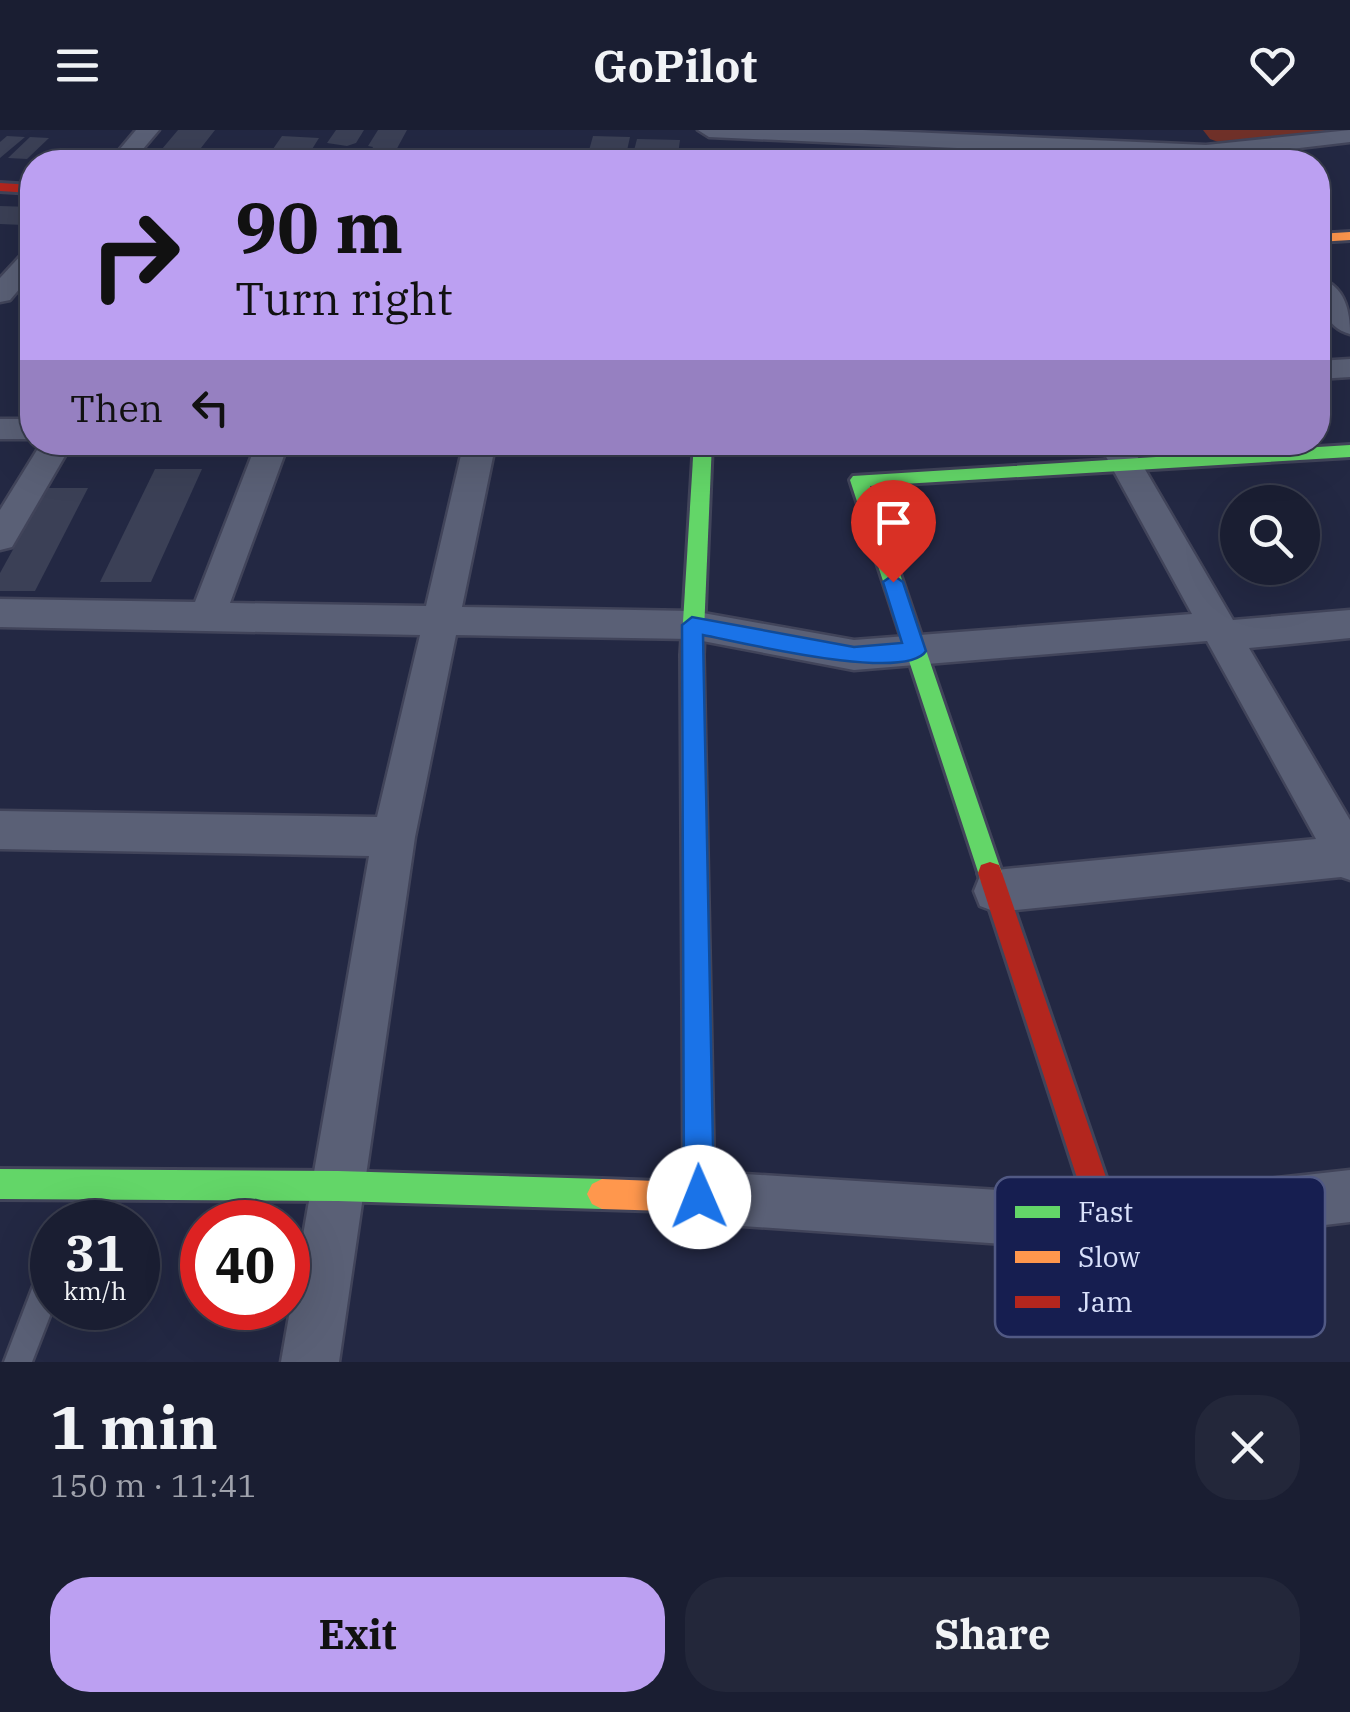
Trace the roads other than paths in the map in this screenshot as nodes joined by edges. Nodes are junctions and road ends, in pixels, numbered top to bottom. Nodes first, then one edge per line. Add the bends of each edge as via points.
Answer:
1 (148, 130) edge
2 (709, 130) edge
3 (738, 131) edge
4 (1350, 135) edge
5 (993, 136) edge
6 (130, 150) edge
7 (1138, 150) edge
8 (1255, 150) edge
9 (20, 273) edge
10 (0, 296) edge
11 (1330, 301) edge
12 (1350, 326) edge
13 (50, 455) edge
14 (268, 455) edge
15 (477, 455) edge
16 (702, 455) edge
17 (1120, 455) edge
18 (0, 538) edge
19 (0, 613) edge
20 (207, 617) junction
21 (440, 620) junction
22 (1350, 624) edge
23 (692, 625) junction
24 (1220, 631) junction
25 (916, 651) junction
26 (0, 830) edge
27 (394, 837) junction
28 (1349, 858) edge
29 (996, 891) junction
30 (1090, 1177) edge
31 (88, 1183) junction
32 (0, 1184) edge
33 (338, 1186) junction
34 (1350, 1196) edge
35 (699, 1197) junction
36 (1325, 1199) edge
37 (81, 1200) edge
38 (995, 1217) edge
39 (30, 1330) edge
40 (18, 1362) edge
41 (310, 1362) edge

1 - 6 street
2 - 3 street
3 - 5 street
4 - 8 street
5 - 7 street
9 - 10 street
11 - 12 street
13 - 18 street
14 - 20 street
15 - 21 street
16 - 23 street
17 - 24 street
17 - 25 street via 859,480
19 - 20 street
20 - 21 street
21 - 23 street
21 - 27 street
22 - 24 street
23 - 25 street via 854,656
23 - 35 street
24 - 25 street
24 - 28 street
25 - 29 street
26 - 27 street
27 - 33 street
28 - 29 street
29 - 30 street
31 - 32 street
31 - 33 street
31 - 37 lane
33 - 35 street
33 - 41 street
34 - 36 street
35 - 38 street
39 - 40 lane

